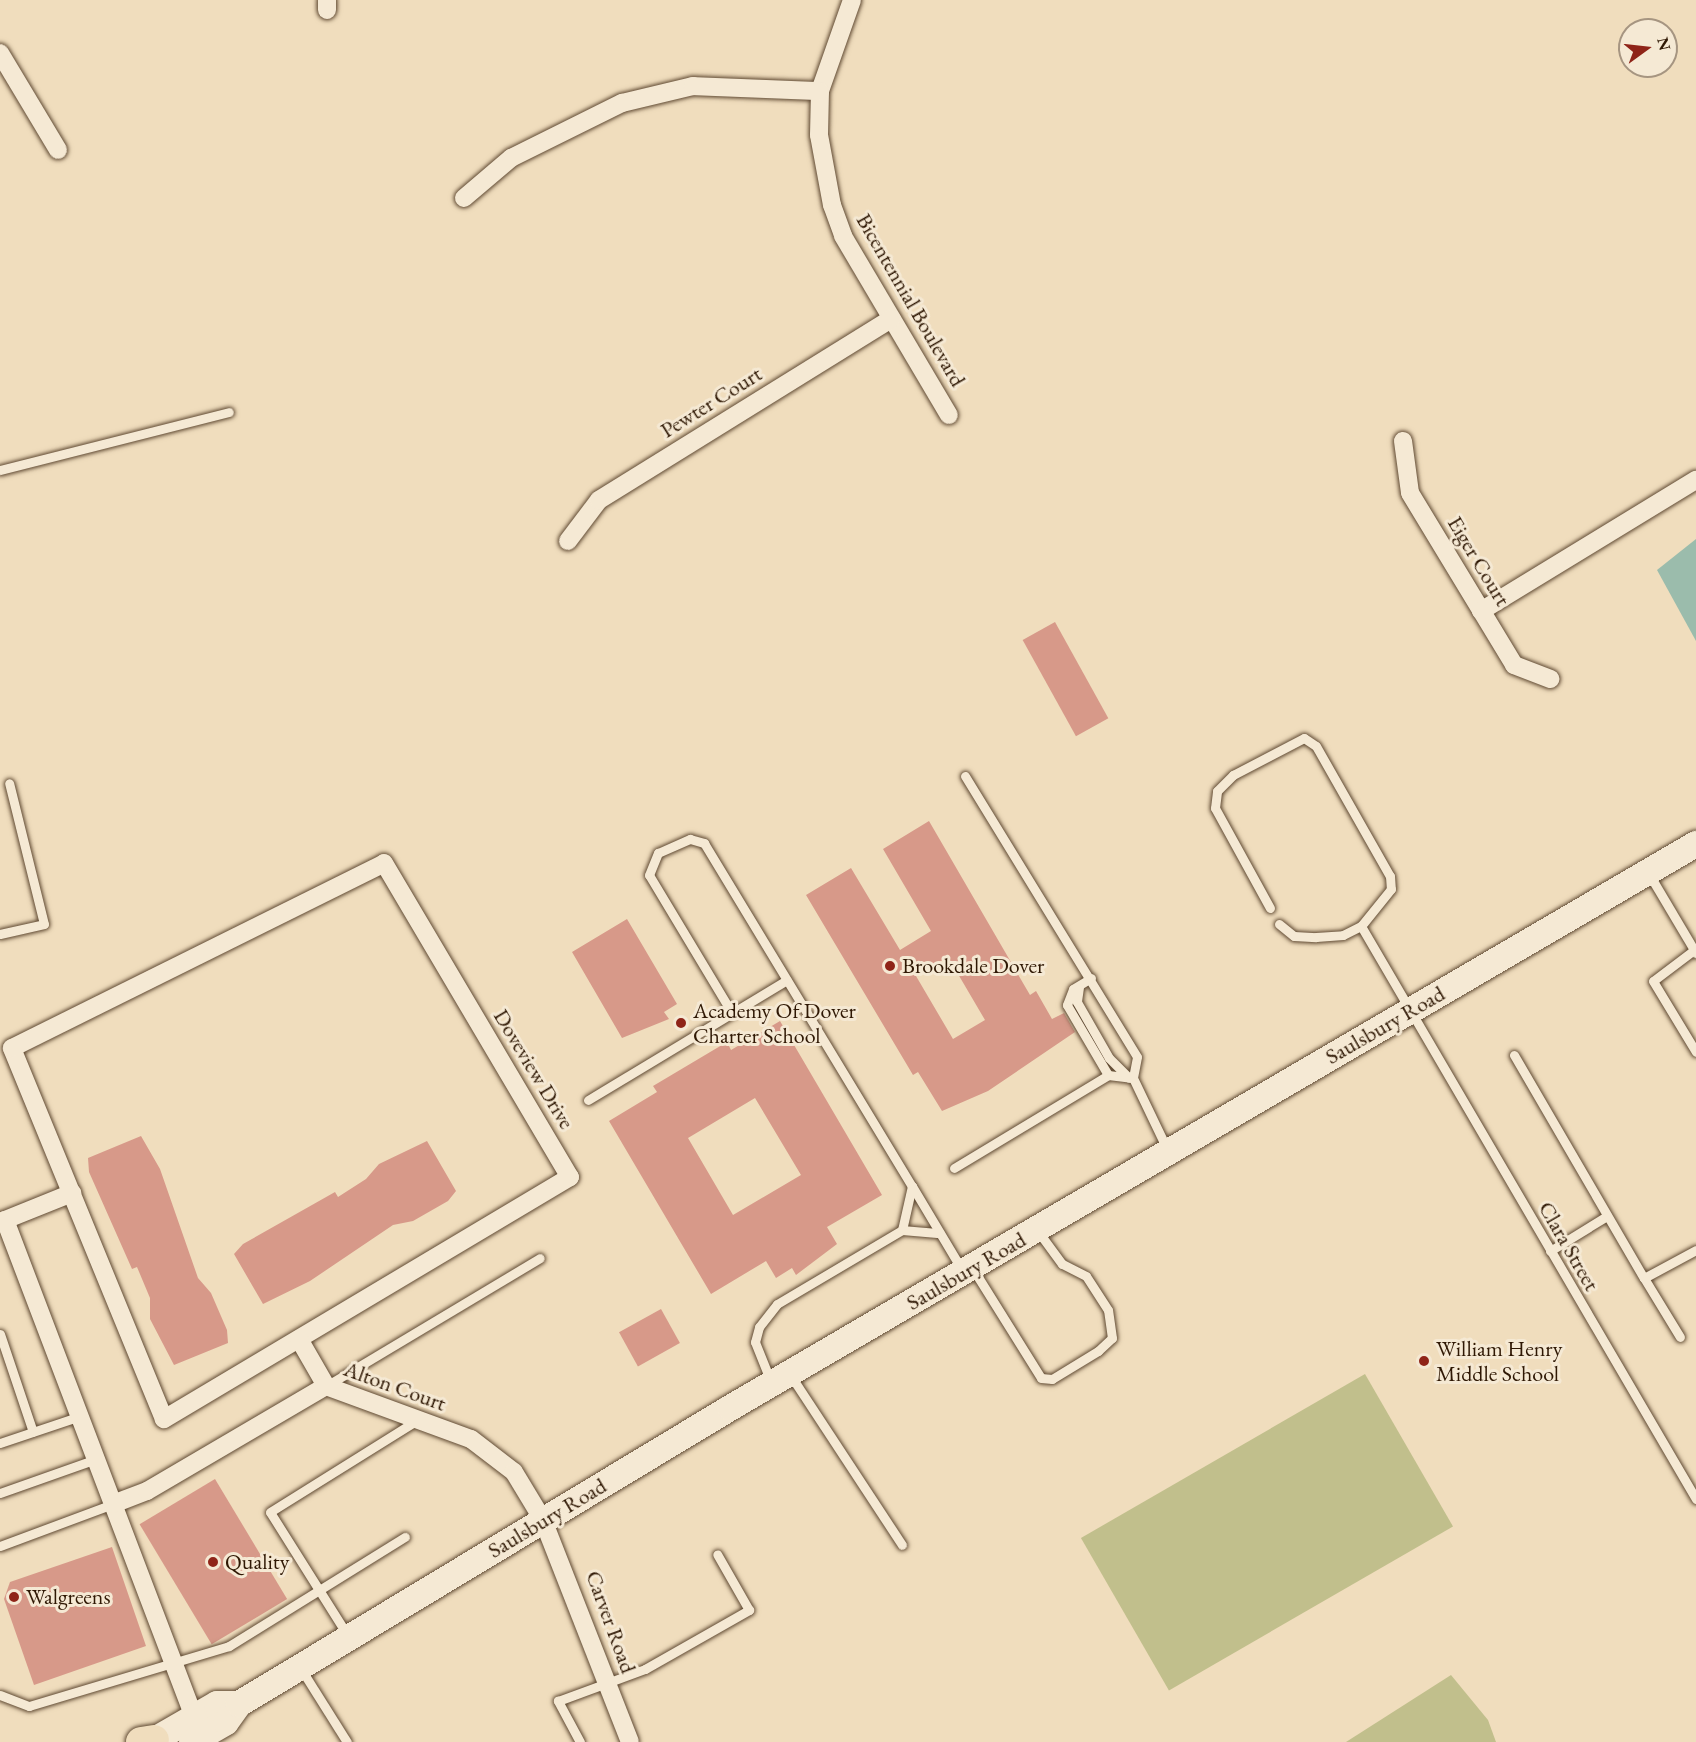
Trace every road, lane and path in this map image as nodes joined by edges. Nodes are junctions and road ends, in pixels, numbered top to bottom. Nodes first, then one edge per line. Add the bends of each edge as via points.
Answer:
1 (852, 0) edge
2 (0, 53) edge
3 (820, 92) junction
4 (58, 150) dead end
5 (464, 198) dead end
6 (891, 319) junction
7 (230, 412) dead end
8 (949, 415) dead end
9 (1403, 441) dead end
10 (0, 470) edge
11 (1696, 480) edge
12 (568, 541) dead end
13 (1481, 610) junction
14 (1550, 679) dead end
15 (965, 776) dead end
16 (9, 783) dead end
17 (1696, 844) edge
18 (1647, 872) junction
19 (1270, 908) dead end
20 (1279, 924) dead end
21 (1361, 926) junction
22 (0, 934) edge
23 (1695, 952) edge
24 (787, 980) junction
25 (1087, 981) junction
26 (1410, 1011) junction
27 (732, 1012) junction
28 (1696, 1052) edge
29 (1514, 1055) dead end
30 (1108, 1075) junction
31 (1131, 1078) junction
32 (588, 1100) dead end
33 (1168, 1152) junction
34 (954, 1168) dead end
35 (912, 1186) junction
36 (72, 1193) junction
37 (1607, 1216) junction
38 (3, 1221) edge
39 (1037, 1229) junction
40 (902, 1230) junction
41 (940, 1233) junction
42 (1696, 1250) edge
43 (1550, 1251) junction
44 (540, 1258) dead end
45 (967, 1270) junction
46 (1644, 1278) junction
47 (0, 1334) edge
48 (1680, 1337) dead end
49 (299, 1339) junction
50 (781, 1379) junction
51 (326, 1386) junction
52 (80, 1416) junction
53 (419, 1418) junction
54 (33, 1432) junction
55 (0, 1443) edge
56 (96, 1459) junction
57 (0, 1493) edge
58 (1696, 1499) edge
59 (113, 1504) junction
60 (543, 1520) junction
61 (405, 1537) dead end
62 (902, 1545) dead end
63 (0, 1546) edge
64 (717, 1554) dead end
65 (320, 1590) junction
66 (349, 1637) junction
67 (173, 1660) junction
68 (300, 1667) junction
69 (608, 1683) junction
70 (0, 1695) edge
71 (239, 1704) junction
72 (194, 1717) junction
73 (149, 1741) edge
74 (192, 1742) edge
75 (347, 1742) edge
76 (580, 1742) edge
77 (630, 1742) edge

1 - 3 street, Bicentennial Boulevard
2 - 4 street
3 - 5 street via 693,86 622,104 511,158
3 - 6 street, Bicentennial Boulevard via 819,135 832,205 843,236
6 - 8 street, Bicentennial Boulevard
6 - 12 street, Pewter Court via 599,500
7 - 10 lane
9 - 13 street, Eiger Court via 1410,493
11 - 13 street
13 - 14 street, Eiger Court via 1514,665
15 - 25 lane
16 - 22 lane via 44,924
17 - 18 main road, Saulsbury Road
18 - 23 lane
18 - 26 main road, Saulsbury Road
19 - 21 lane via 1215,808 1217,791 1233,775 1304,738 1316,746 1390,876 1391,890
20 - 21 lane via 1294,936 1316,937 1342,935
21 - 26 lane, Clara Street
23 - 28 lane via 1653,981
24 - 27 lane
24 - 27 lane via 704,843 690,839 658,853 649,875
24 - 35 lane
25 - 30 lane via 1067,1005
25 - 31 lane via 1137,1057
25 - 31 lane via 1077,1002 1109,1058
26 - 33 main road, Saulsbury Road
26 - 43 lane, Clara Street
27 - 32 lane
29 - 37 lane
30 - 31 lane
30 - 34 lane
31 - 33 lane
33 - 39 main road, Saulsbury Road
35 - 40 lane
35 - 41 lane
36 - 38 street
36 - 49 street, Doveview Drive via 164,1419
36 - 49 street, Doveview Drive via 12,1048 384,863 570,1178
37 - 43 lane
37 - 46 lane
38 - 52 street
39 - 45 main road, Saulsbury Road
39 - 45 lane via 1062,1264 1086,1276 1113,1326 1112,1338 1098,1351 1052,1379 1041,1378 1016,1346
40 - 41 lane
40 - 50 lane via 767,1314 755,1342
41 - 45 lane
42 - 46 lane
43 - 58 lane, Clara Street
44 - 51 lane
45 - 50 main road, Saulsbury Road
46 - 48 lane
47 - 54 lane
49 - 51 street
50 - 60 main road, Saulsbury Road
50 - 62 lane
51 - 53 street, Alton Court
51 - 59 street, Alton Court via 147,1491
52 - 54 lane
52 - 56 street
53 - 60 street, Alton Court via 501,1458
53 - 65 lane via 270,1512
54 - 55 lane
56 - 57 lane
56 - 59 street
59 - 63 lane
59 - 67 street
60 - 66 main road, Saulsbury Road
60 - 69 street, Carver Road
61 - 65 lane
64 - 69 lane via 749,1610 645,1669
65 - 66 lane
65 - 67 lane via 229,1646
66 - 68 main road, Saulsbury Road
67 - 70 lane via 29,1706
67 - 72 street
68 - 71 main road, Saulsbury Road
68 - 75 lane
69 - 76 lane via 558,1701
69 - 77 street, Carver Road
71 - 72 main road, Saulsbury Road via 217,1704
71 - 74 main road, Saulsbury Road via 226,1722
72 - 73 main road, Saulsbury Road

